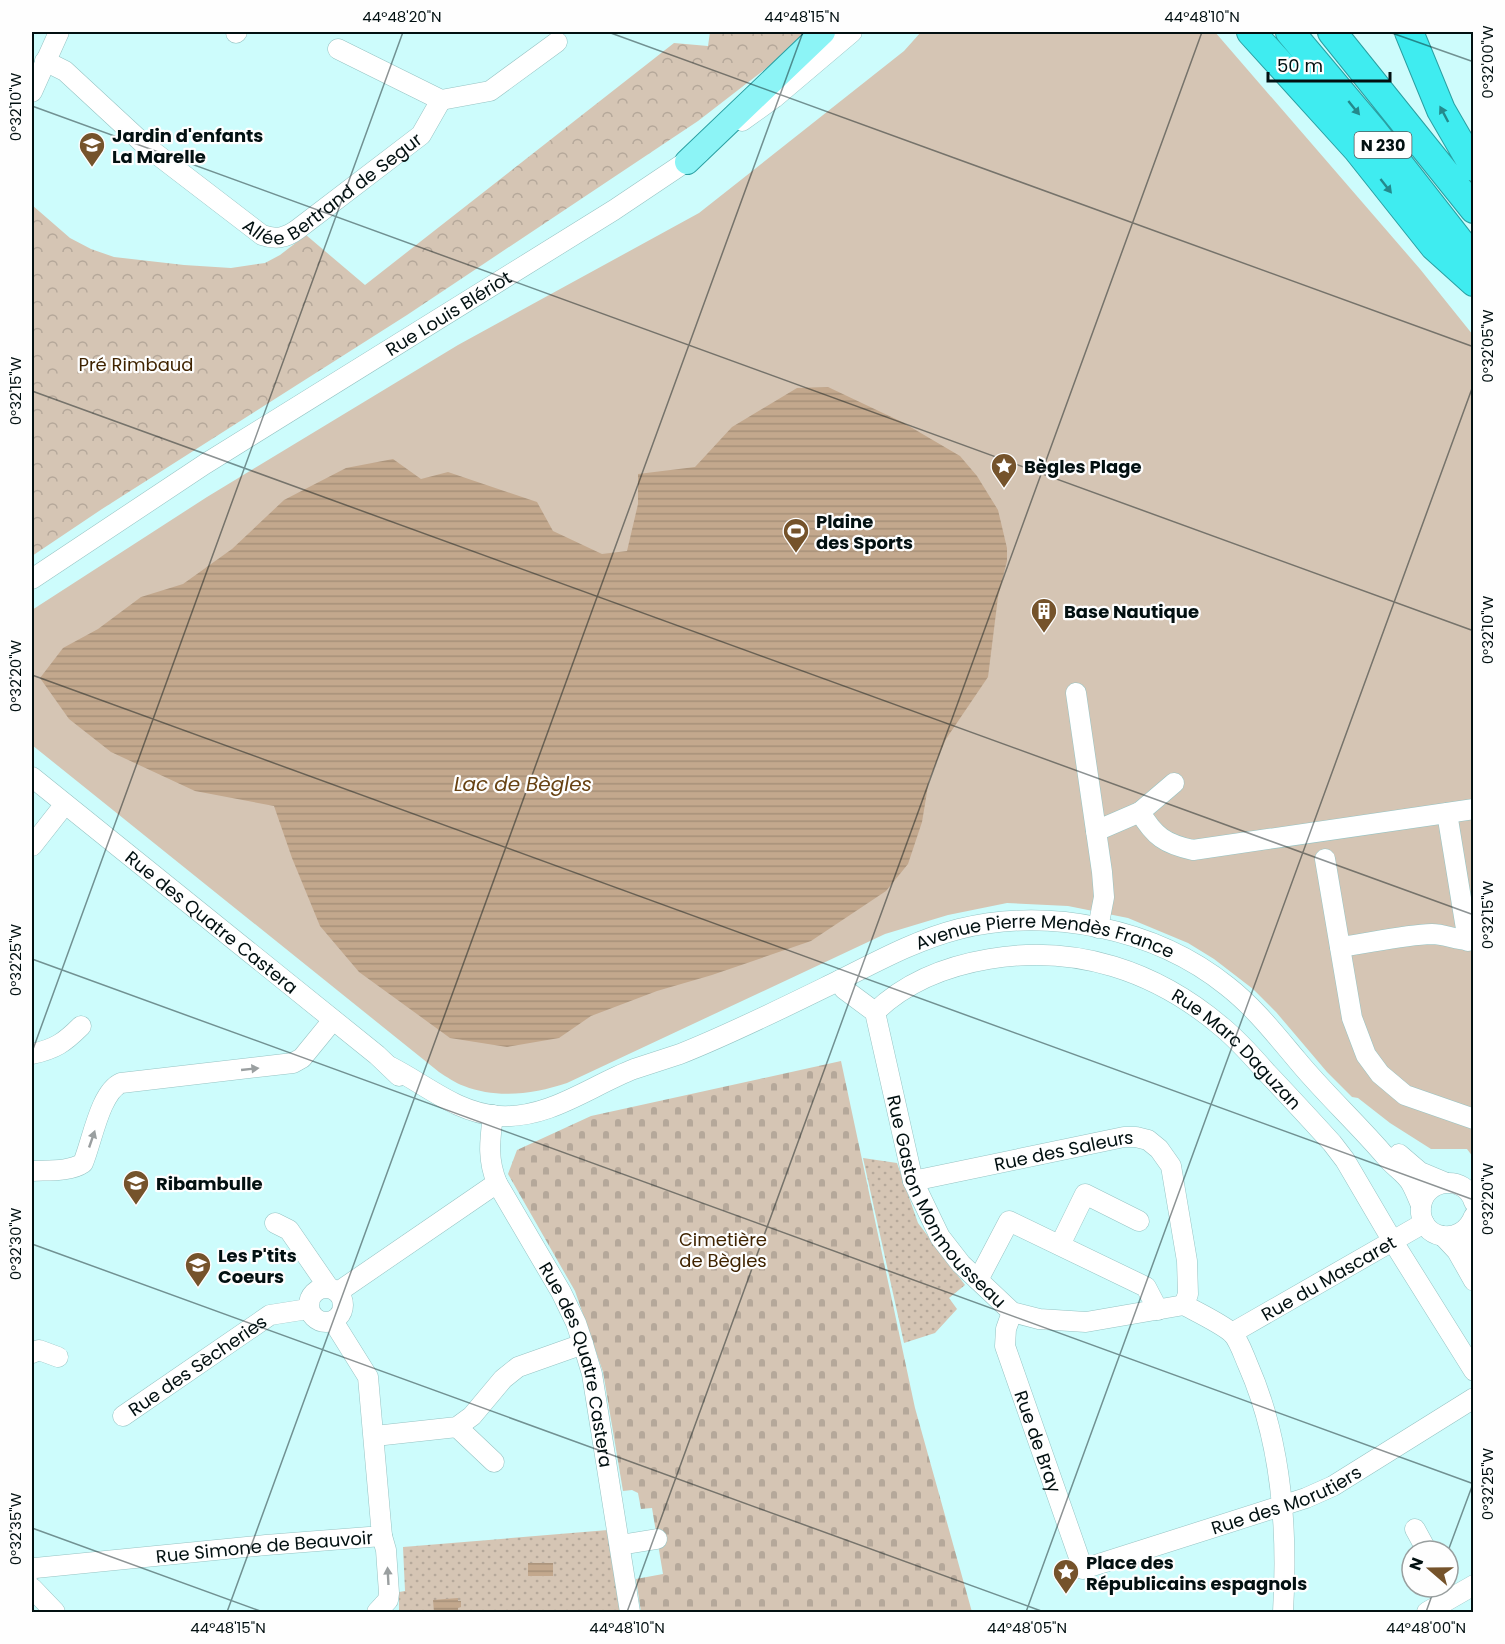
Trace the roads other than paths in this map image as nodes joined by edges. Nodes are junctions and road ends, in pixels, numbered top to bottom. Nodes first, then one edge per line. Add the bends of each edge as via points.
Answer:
1 (59, 32) edge
2 (823, 32) edge
3 (852, 32) edge
4 (1251, 32) edge
5 (1290, 32) edge
6 (1332, 32) edge
7 (1409, 32) edge
8 (557, 42) dead end
9 (338, 49) dead end
10 (45, 62) junction
11 (32, 92) edge
12 (441, 100) junction
13 (687, 162) junction
14 (1473, 167) edge
15 (1473, 209) edge
16 (1473, 260) edge
17 (1473, 282) edge
18 (32, 579) edge
19 (1076, 693) dead end
20 (32, 777) edge
21 (1174, 783) dead end
22 (65, 804) junction
23 (1473, 809) edge
24 (1140, 812) junction
25 (1447, 813) junction
26 (1096, 831) junction
27 (32, 846) edge
28 (1325, 860) dead end
29 (1098, 928) junction
30 (1471, 940) edge
31 (1340, 947) junction
32 (840, 980) junction
33 (876, 1012) junction
34 (333, 1020) junction
35 (81, 1026) dead end
36 (32, 1054) edge
37 (1473, 1119) edge
38 (492, 1122) junction
39 (1363, 1129) junction
40 (41, 1170) edge
41 (914, 1181) junction
42 (1444, 1182) junction
43 (497, 1183) junction
44 (1473, 1207) edge
45 (1422, 1214) junction
46 (1139, 1221) dead end
47 (275, 1223) dead end
48 (1443, 1236) junction
49 (1392, 1240) junction
50 (1060, 1245) junction
51 (1473, 1249) edge
52 (978, 1280) junction
53 (1473, 1281) edge
54 (333, 1290) junction
55 (1184, 1305) junction
56 (309, 1309) junction
57 (1158, 1310) junction
58 (1012, 1312) junction
59 (333, 1321) junction
60 (1232, 1333) junction
61 (583, 1344) junction
62 (32, 1353) edge
63 (58, 1357) dead end
64 (1473, 1371) edge
65 (1473, 1398) edge
66 (123, 1416) dead end
67 (458, 1427) junction
68 (375, 1436) junction
69 (494, 1462) dead end
70 (1283, 1506) junction
71 (1415, 1529) dead end
72 (382, 1536) junction
73 (657, 1539) dead end
74 (1420, 1539) edge
75 (620, 1545) junction
76 (1083, 1569) joint
77 (32, 1570) edge
78 (32, 1588) edge
79 (1443, 1599) edge
80 (55, 1612) edge
81 (377, 1612) edge
82 (630, 1612) edge
83 (1283, 1612) edge
84 (1427, 1612) edge

1 - 10 street
2 - 13 main road
3 - 13 street, Rue Louis Blériot via 774,98
4 -> 17 highway via 1357,149 1434,246
5 -> 16 highway, N 230
6 - 15 highway, N 230
14 -> 7 highway via 1441,110
8 - 12 street via 490,90
9 - 12 street
10 - 11 street
10 - 12 street, Allée Bertrand de Segur via 65,71 146,146 262,235 274,239 298,229 422,135
13 - 18 street, Rue Louis Blériot via 205,464
19 - 26 street
20 - 22 street, Rue des Quatre Castera
21 - 24 street
22 - 27 street
22 - 34 street, Rue des Quatre Castera
23 - 25 street
24 - 25 street via 1151,831 1193,850
24 - 26 street
25 - 30 street
26 - 29 street via 1104,897
28 - 31 street
29 - 32 street, Avenue Pierre Mendès France via 1066,922 1014,921 960,929 906,947
29 - 39 street, Avenue Pierre Mendès France via 1162,948 1226,985 1258,1014 1315,1081
30 - 31 street via 1432,934
31 - 37 street via 1352,1018 1373,1066 1405,1095
32 - 33 street via 844,989
32 - 38 street, Avenue Pierre Mendès France via 537,1125 523,1128
33 - 41 street, Rue Gaston Monmousseau
33 - 49 street, Rue Marc Daguzan via 907,987 936,974 1012,955 1088,960 1150,979 1223,1028 1332,1143
34 - 38 street, Rue des Quatre Castera via 433,1106 469,1124
40 -> 34 street via 77,1167 82,1163 106,1098 115,1086 293,1063 302,1058
35 - 36 street via 64,1042
38 - 43 street, Rue des Quatre Castera via 490,1162
39 - 42 street, Avenue Pierre Mendès France via 1420,1172
39 - 45 street, Avenue Pierre Mendès France via 1410,1182
41 - 52 street, Rue Gaston Monmousseau via 940,1237
41 - 55 street, Rue des Saleurs via 1124,1137 1148,1140 1160,1149 1171,1166 1187,1261 1188,1294
42 - 44 street via 1461,1186
42 - 45 street via 1423,1197
43 - 54 street
43 - 61 street, Rue des Quatre Castera via 561,1292
44 - 48 street via 1458,1235
44 - 51 street
45 - 48 street via 1435,1234
45 - 49 street, Rue du Mascaret
46 - 50 street via 1085,1194
47 - 54 street via 289,1230
48 - 53 street via 1457,1251
49 - 60 street, Rue du Mascaret
49 - 64 street, Rue Marc Daguzan
50 - 52 street via 1009,1221
50 - 57 street via 1146,1287
52 - 58 street, Rue Gaston Monmousseau
54 - 56 street via 317,1289 310,1298
54 - 59 street via 341,1297 343,1308
55 - 57 street, Rue Gaston Monmousseau
55 - 60 street
56 - 59 street via 318,1321
56 - 66 street, Rue des Sècheries via 270,1315
57 - 58 street, Rue Gaston Monmousseau via 1086,1322 1039,1319
58 - 76 street, Rue de Bray via 1005,1346
59 - 68 street, Rue Simone de Beauvoir via 368,1377
60 - 70 street via 1256,1382 1271,1429
61 - 67 street via 518,1366
61 - 75 street, Rue des Quatre Castera via 592,1374
62 - 63 street via 39,1350
65 - 70 street, Rue des Morutiers via 1333,1486
67 - 68 street
67 - 69 street
68 - 72 street, Rue Simone de Beauvoir
70 - 76 street, Rue des Morutiers
70 - 83 street
71 - 74 street
72 - 77 street, Rue Simone de Beauvoir
81 -> 72 street via 389,1593
73 - 75 street
75 - 82 street, Rue des Quatre Castera
78 - 80 street
79 - 84 street

